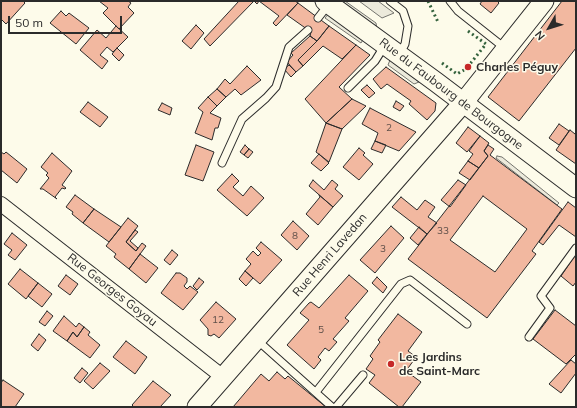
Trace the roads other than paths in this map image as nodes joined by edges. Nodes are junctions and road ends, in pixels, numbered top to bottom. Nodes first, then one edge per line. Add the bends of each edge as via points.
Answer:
1 (390, 1) edge
2 (450, 1) edge
3 (544, 1) edge
4 (324, 7) edge
5 (308, 30) dead end
6 (506, 49) junction
7 (392, 50) junction
8 (348, 88) dead end
9 (463, 103) junction
10 (222, 163) dead end
11 (576, 188) edge
12 (1, 204) edge
13 (576, 248) edge
14 (467, 324) dead end
15 (529, 337) dead end
16 (257, 340) junction
17 (363, 375) dead end
18 (223, 377) junction
19 (316, 392) junction
20 (197, 407) edge
21 (332, 407) edge
22 (336, 407) edge

1 - 7 lane via 403,11 408,26 405,44
2 - 6 lane via 458,11
3 - 6 street, Rue Henri Lavedan
4 - 7 street, Rue du Faubourg de Bourgogne
5 - 10 lane via 289,47 276,87 242,119
6 - 9 street, Rue Henri Lavedan
7 - 8 lane via 375,61
7 - 9 street, Rue du Faubourg de Bourgogne
9 - 11 street, Rue du Faubourg de Bourgogne
9 - 16 street, Rue Henri Lavedan
12 - 18 street, Rue Georges Goyau
13 - 15 lane via 540,296 550,308
14 - 19 lane via 410,280 401,284
16 - 18 street, Rue Henri Lavedan
16 - 19 lane
17 - 22 lane
18 - 20 street, Rue Henri Lavedan
19 - 21 lane

